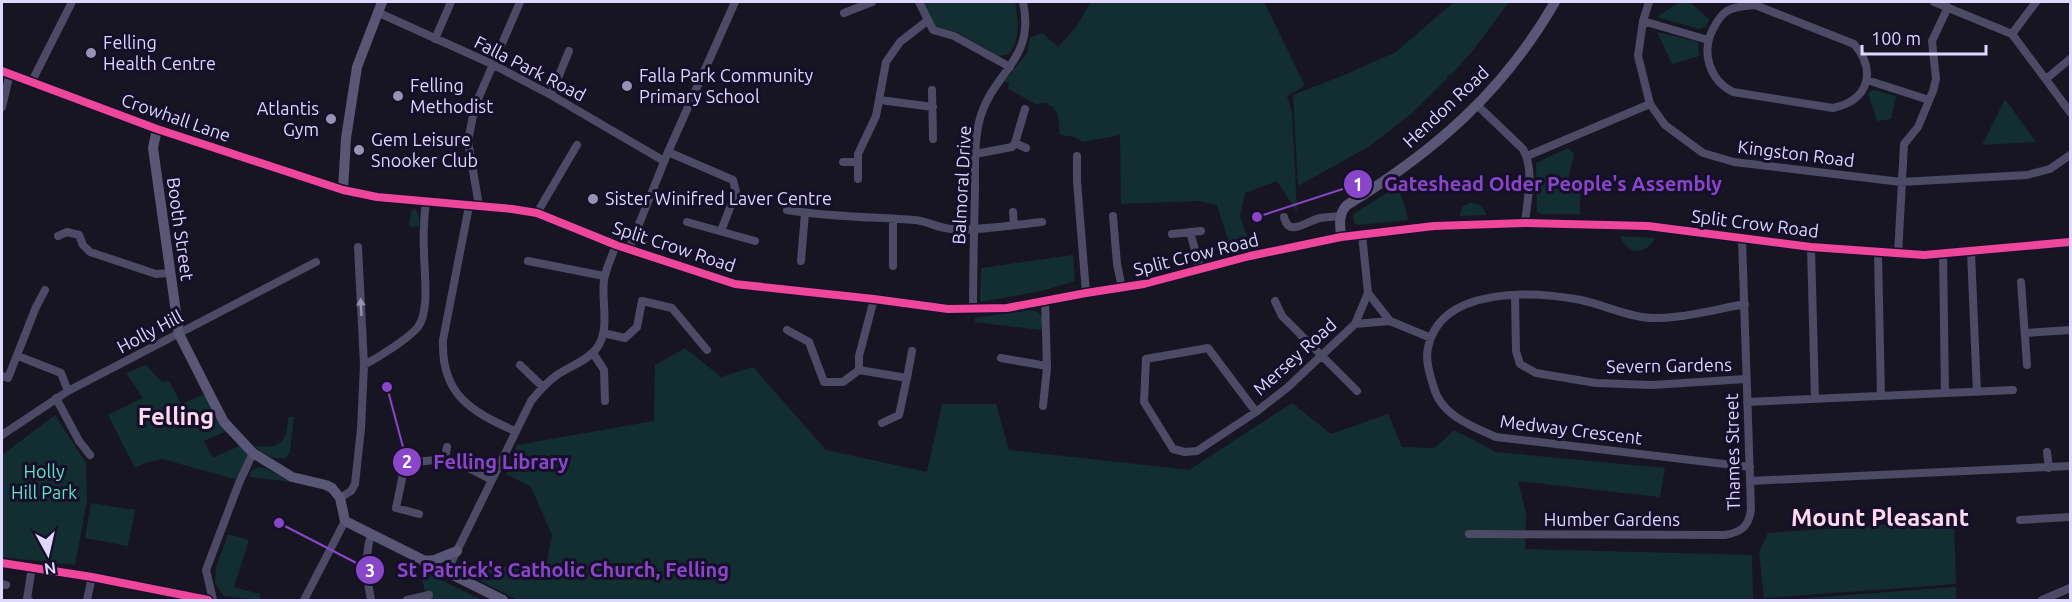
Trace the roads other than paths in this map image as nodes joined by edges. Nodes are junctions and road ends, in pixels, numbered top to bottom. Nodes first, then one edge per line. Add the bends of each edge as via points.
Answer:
1 (72, 2) edge
2 (451, 2) edge
3 (520, 2) edge
4 (735, 2) edge
5 (872, 2) edge
6 (919, 2) edge
7 (1023, 2) edge
8 (1555, 2) edge
9 (1649, 2) edge
10 (1934, 2) edge
11 (2036, 2) edge
12 (380, 7) edge
13 (1948, 7) junction
14 (844, 14) dead end
15 (927, 21) junction
16 (1643, 21) junction
17 (2012, 34) junction
18 (435, 39) junction
19 (1708, 40) junction
20 (569, 51) dead end
21 (2070, 59) edge
22 (492, 64) junction
23 (1010, 67) junction
24 (6, 72) edge
25 (2046, 79) junction
26 (1867, 80) junction
27 (32, 81) junction
28 (932, 90) dead end
29 (552, 95) junction
30 (880, 100) junction
31 (1929, 100) junction
32 (1650, 104) junction
33 (1477, 105) junction
34 (2, 107) edge
35 (933, 107) junction
36 (1025, 109) dead end
37 (2070, 112) edge
38 (157, 129) junction
39 (933, 138) dead end
40 (1015, 143) junction
41 (577, 145) dead end
42 (1026, 148) dead end
43 (668, 152) junction
44 (975, 154) junction
45 (2070, 155) edge
46 (1077, 156) dead end
47 (1527, 156) junction
48 (664, 160) junction
49 (843, 162) dead end
50 (858, 162) junction
51 (858, 179) dead end
52 (1903, 182) junction
53 (343, 190) junction
54 (426, 201) junction
55 (474, 206) junction
56 (787, 210) dead end
57 (1013, 212) dead end
58 (537, 213) junction
59 (805, 213) junction
60 (1113, 216) dead end
61 (1340, 216) junction
62 (1284, 217) dead end
63 (893, 220) junction
64 (687, 222) dead end
65 (1042, 222) dead end
66 (1526, 223) junction
67 (1014, 225) junction
68 (974, 229) junction
69 (721, 231) junction
70 (1201, 231) dead end
71 (1190, 232) junction
72 (1172, 234) dead end
73 (1362, 234) junction
74 (58, 236) dead end
75 (1341, 237) junction
76 (1742, 239) junction
77 (755, 241) dead end
78 (2070, 243) edge
79 (616, 245) junction
80 (358, 247) dead end
81 (1811, 247) junction
82 (629, 249) junction
83 (1971, 252) junction
84 (1878, 253) junction
85 (1943, 254) junction
86 (1898, 255) junction
87 (528, 261) dead end
88 (801, 261) dead end
89 (316, 262) dead end
90 (893, 266) dead end
91 (1200, 268) junction
92 (169, 273) junction
93 (604, 276) junction
94 (2021, 282) dead end
95 (1122, 288) junction
96 (45, 290) dead end
97 (1086, 293) junction
98 (1368, 293) junction
99 (1515, 296) junction
100 (874, 299) junction
101 (1045, 301) junction
102 (1275, 301) dead end
103 (1745, 304) junction
104 (973, 310) junction
105 (1390, 321) junction
106 (1355, 324) junction
107 (787, 330) dead end
108 (2070, 330) edge
109 (603, 333) junction
110 (2025, 333) junction
111 (179, 334) junction
112 (1431, 338) junction
113 (707, 350) dead end
114 (912, 351) dead end
115 (592, 353) junction
116 (18, 356) junction
117 (1321, 357) junction
118 (1001, 358) dead end
119 (2026, 364) dead end
120 (364, 365) junction
121 (520, 365) dead end
122 (1047, 366) junction
123 (859, 370) junction
124 (2, 376) edge
125 (907, 378) junction
126 (1746, 379) junction
127 (543, 387) junction
128 (2013, 390) dead end
129 (68, 391) junction
130 (1356, 391) dead end
131 (1977, 392) junction
132 (1945, 393) junction
133 (1881, 396) junction
134 (56, 399) junction
135 (1815, 399) junction
136 (604, 401) dead end
137 (1747, 402) junction
138 (1043, 406) dead end
139 (1256, 412) junction
140 (882, 423) dead end
141 (515, 432) junction
142 (2, 435) edge
143 (447, 447) dead end
144 (2048, 452) dead end
145 (253, 453) junction
146 (90, 455) dead end
147 (445, 459) junction
148 (2070, 466) edge
149 (1750, 467) junction
150 (2049, 468) junction
151 (492, 480) junction
152 (1750, 481) junction
153 (340, 498) junction
154 (419, 514) dead end
155 (2070, 518) edge
156 (2020, 520) dead end
157 (345, 521) junction
158 (1749, 521) joint
159 (1469, 534) dead end
160 (371, 535) junction
161 (457, 551) junction
162 (423, 561) junction
163 (2, 563) edge
164 (32, 567) junction
165 (446, 573) junction
166 (92, 577) junction
167 (2070, 588) edge
168 (429, 595) dead end
169 (28, 600) edge
170 (87, 600) edge
171 (211, 600) edge
172 (304, 600) edge
173 (371, 600) edge
174 (407, 600) edge
175 (503, 600) edge
176 (2042, 600) edge

1 - 27 street
2 - 18 street
3 - 22 street
4 - 43 street
5 - 14 street
6 - 15 street
7 - 23 street, Balmoral Drive via 1023,44
8 - 33 street, Hendon Road via 1502,79
9 - 16 street, Kingston Road
10 - 13 street
11 - 17 street
12 - 18 street, Falla Park Road
12 - 53 street via 357,67
13 - 17 street
13 - 31 street via 1932,41 1935,79
15 - 23 street via 936,32 954,36
15 - 30 street via 890,55 883,71
16 - 19 street
16 - 32 street, Kingston Road via 1638,56
17 - 25 street
18 - 22 street, Falla Park Road
19 - 26 street via 1727,11 1755,5 1854,44 1867,65
19 - 26 street via 1706,51 1712,71 1725,89 1733,92 1833,108 1851,102
20 - 29 street
21 - 25 street
22 - 29 street, Falla Park Road
22 - 55 street via 475,106 468,141
23 - 44 street, Balmoral Drive via 986,102
24 - 27 street, Crowhall Lane
24 - 34 street
25 - 37 street
26 - 31 street
27 - 38 street, Crowhall Lane
28 - 35 street
29 - 48 street, Falla Park Road
30 - 35 street
30 - 50 street via 860,146
31 - 52 street via 1918,127 1904,144
32 - 47 street
32 - 52 street, Kingston Road via 1665,125 1703,153 1734,162
33 - 47 street
33 - 61 street, Hendon Road via 1440,141 1347,205
35 - 39 street
36 - 40 street
38 - 53 street, Crowhall Lane
38 - 92 street, Booth Street via 153,148
40 - 42 street
40 - 44 street
41 - 58 street
43 - 48 street
43 - 69 street via 733,180 736,192
44 - 68 street, Balmoral Drive
45 - 52 street, Kingston Road via 2050,170 2027,175
46 - 97 street
47 - 66 street via 1530,167
48 - 82 street
49 - 50 street
50 - 51 street
52 - 86 street
53 - 54 street, Split Crow Road
54 - 55 street, Split Crow Road
54 - 120 street via 422,319 406,336
55 - 58 street, Split Crow Road
55 - 141 street via 443,340 444,361 452,385 465,404
56 - 59 street
57 - 67 street
58 - 79 street, Split Crow Road
59 - 63 street
59 - 88 street
60 - 95 street
61 - 62 street via 1296,228 1290,228
61 - 75 street
63 - 68 street
63 - 90 street
64 - 69 street
65 - 67 street
66 - 73 street, Split Crow Road via 1434,226
66 - 76 street, Split Crow Road via 1648,226
67 - 68 street
68 - 104 street, Balmoral Drive
69 - 77 street
70 - 71 street
71 - 72 street
71 - 91 street
73 - 75 street, Split Crow Road
73 - 98 street, Mersey Road
74 - 92 street via 67,232 79,235 90,252 156,274
75 - 91 street, Split Crow Road
76 - 81 street, Split Crow Road
76 - 103 street, Thames Street
78 - 83 street, Split Crow Road
79 - 82 street, Split Crow Road
79 - 93 street
120 -> 80 street
81 - 84 street, Split Crow Road
81 - 135 street
82 - 100 street, Split Crow Road via 735,284
83 - 85 street, Split Crow Road
83 - 131 street
84 - 86 street, Split Crow Road
84 - 133 street
85 - 86 street, Split Crow Road
85 - 132 street
87 - 93 street
89 - 111 street, Holly Hill
91 - 95 street, Split Crow Road
92 - 111 street, Booth Street
93 - 109 street
94 - 110 street
95 - 97 street, Split Crow Road
96 - 116 street
97 - 101 street, Split Crow Road
98 - 105 street
98 - 106 street, Mersey Road
99 - 103 street via 1581,300 1643,318
99 - 112 street via 1487,297 1466,304 1449,313
99 - 126 street, Severn Gardens via 1516,351 1520,364 1536,373 1596,383 1652,385
100 - 104 street, Split Crow Road
100 - 123 street
101 - 104 street, Split Crow Road
101 - 122 street
102 - 117 street via 1282,316
103 - 126 street, Thames Street
105 - 106 street
105 - 112 street
106 - 117 street, Mersey Road
107 - 123 street via 808,342 824,382 843,382
108 - 110 street
109 - 113 street via 625,338 637,327 642,301 672,308
109 - 115 street
110 - 119 street
111 - 129 street, Holly Hill
111 - 145 street, Booth Street via 224,422
112 - 149 street, Medway Crescent via 1427,350 1436,398 1453,414 1496,437
114 - 125 street
115 - 127 street
115 - 136 street via 604,370
116 - 124 street via 8,378
116 - 129 street via 61,373
117 - 130 street
117 - 139 street, Mersey Road
118 - 122 street
120 - 153 street via 355,483
121 - 127 street
122 - 138 street
123 - 125 street
125 - 140 street via 899,415
126 - 137 street, Thames Street
127 - 141 street
128 - 131 street
129 - 134 street, Holly Hill
131 - 132 street
132 - 133 street
133 - 135 street
134 - 142 street, Holly Hill
134 - 146 street
135 - 137 street
137 - 149 street, Thames Street
139 - 139 street, Mersey Road via 1208,348 1146,359 1144,402 1173,449 1197,451
141 - 151 street
143 - 147 street
144 - 150 street
145 - 153 street, Booth Street via 292,477 332,488
145 - 171 street via 206,570
147 - 151 street
147 - 154 street via 416,462 403,474 396,508
148 - 150 street
149 - 152 street, Thames Street
150 - 152 street
151 - 161 street
152 - 158 street, Thames Street
153 - 157 street
155 - 156 street
157 - 160 street
157 - 172 street
158 - 159 street, Humber Gardens via 1739,532 1725,535
160 - 162 street
160 - 173 street via 366,550
161 - 162 street
161 - 165 street
162 - 165 street
163 - 164 street
164 - 166 street
164 - 169 street
165 - 175 street
166 - 170 street
166 - 171 street
167 - 176 street
168 - 174 street

